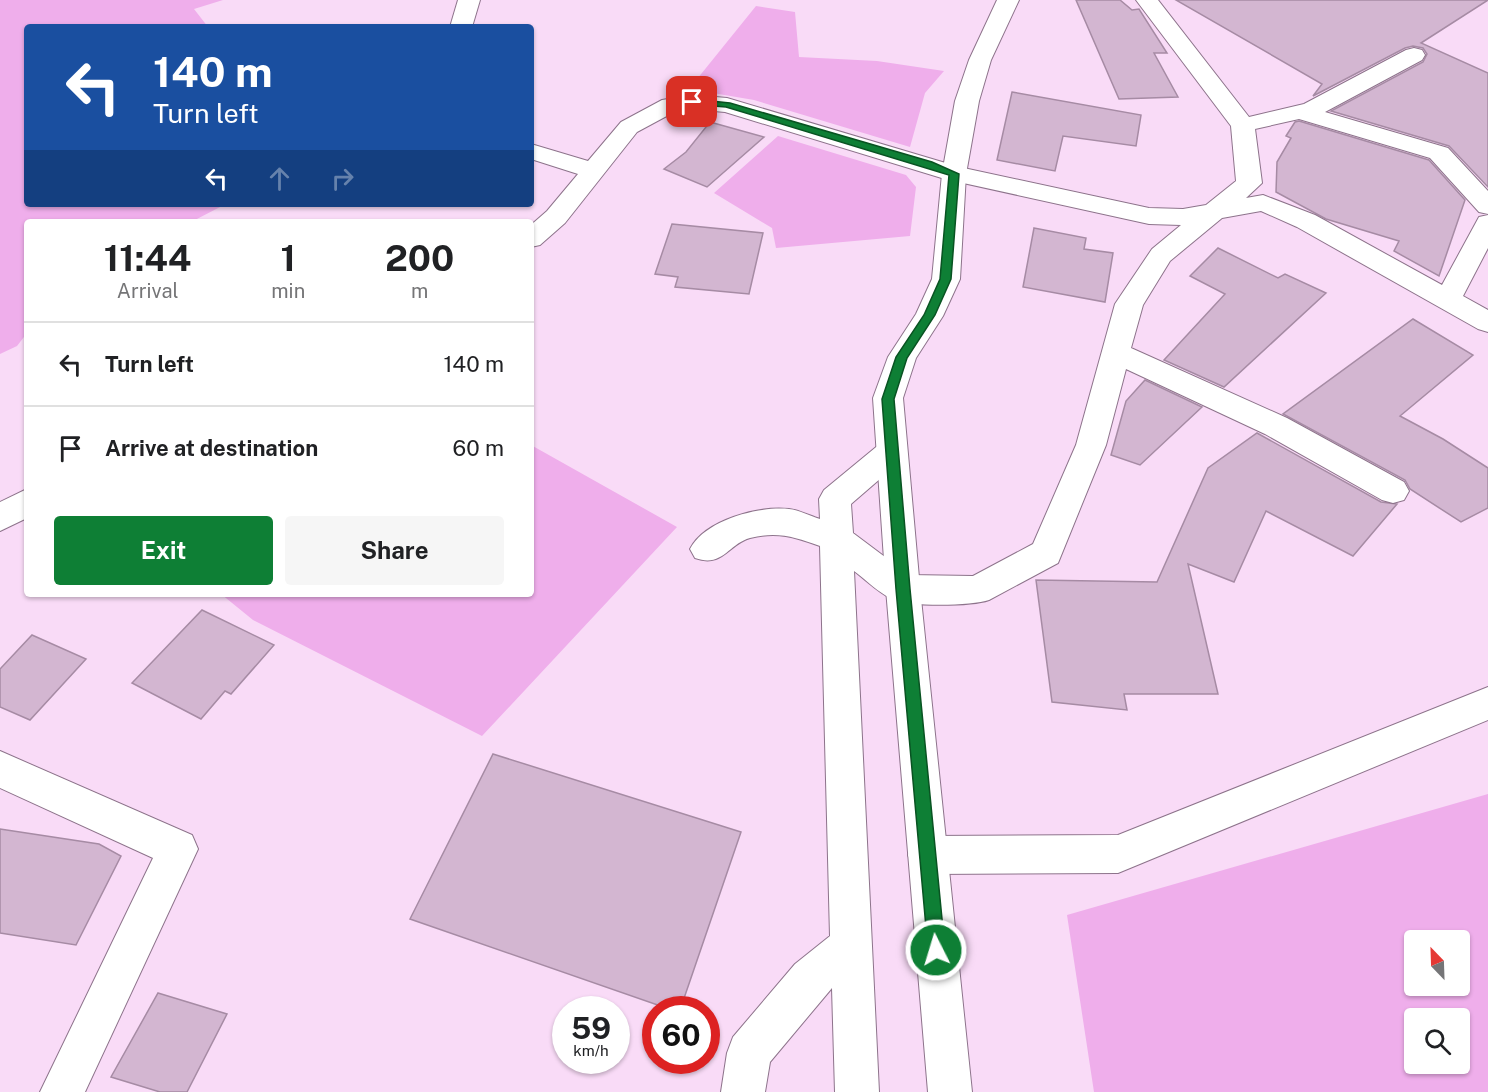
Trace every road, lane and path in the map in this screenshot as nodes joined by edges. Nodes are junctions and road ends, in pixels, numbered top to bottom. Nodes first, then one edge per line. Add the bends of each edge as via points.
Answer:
1 (469, 0) edge
2 (1008, 0) edge
3 (1147, 0) edge
4 (462, 24) edge
5 (1413, 55) dead end
6 (1301, 112) junction
7 (1243, 125) junction
8 (534, 152) edge
9 (595, 171) junction
10 (954, 174) junction
11 (1488, 206) edge
12 (1212, 212) junction
13 (1488, 223) edge
14 (534, 236) edge
15 (1448, 299) junction
16 (1488, 322) edge
17 (1116, 353) junction
18 (892, 451) junction
19 (1393, 491) dead end
20 (24, 504) edge
21 (0, 518) edge
22 (836, 538) junction
23 (706, 549) dead end
24 (903, 589) junction
25 (1488, 703) edge
26 (0, 769) edge
27 (928, 855) junction
28 (851, 946) junction
29 (62, 1092) edge
30 (742, 1092) edge
31 (857, 1092) edge
32 (950, 1092) edge

1 - 4 street
2 - 10 street via 980,60
3 - 7 street
5 - 6 street
6 - 7 street
6 - 11 street via 1439,153
7 - 12 street via 1249,183
8 - 9 street
9 - 10 street via 629,127 670,105 692,102 727,105
9 - 14 street
10 - 12 street via 1149,216 1183,218
10 - 18 street via 946,279 902,357 888,399
12 - 15 street via 1263,203 1306,221
12 - 17 street via 1161,255 1130,304
13 - 15 street
15 - 16 street
17 - 19 street via 1276,426
17 - 24 street via 1091,445 1046,553 977,590
18 - 22 street via 835,499
18 - 24 street
20 - 21 street
22 - 23 street via 789,522 742,526
22 - 24 street
22 - 28 street
24 - 27 street
25 - 27 street via 1118,854
26 - 29 street via 178,849
27 - 32 street
28 - 30 street via 810,979 749,1053
28 - 31 street

